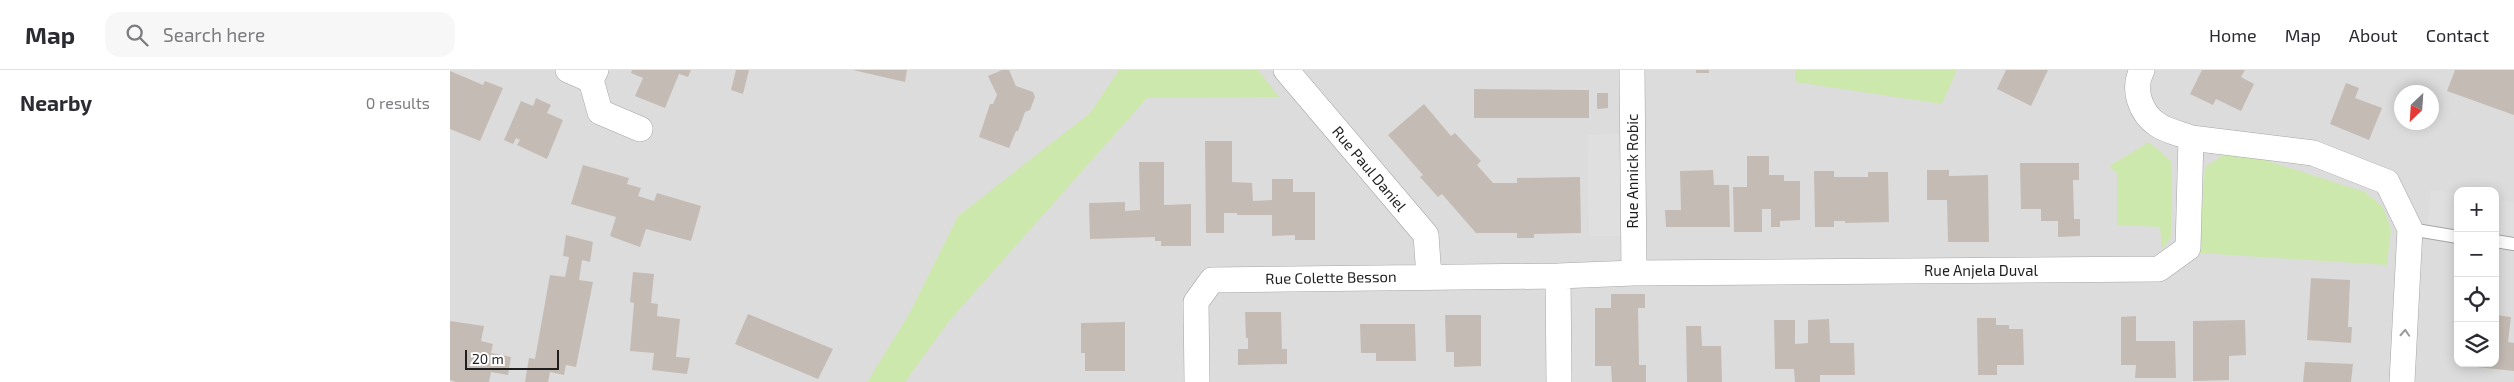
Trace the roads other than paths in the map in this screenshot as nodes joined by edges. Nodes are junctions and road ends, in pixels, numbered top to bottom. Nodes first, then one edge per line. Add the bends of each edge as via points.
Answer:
1 (568, 70) edge
2 (1286, 70) edge
3 (1632, 70) edge
4 (2142, 70) edge
5 (594, 75) edge
6 (640, 128) dead end
7 (2191, 138) junction
8 (2410, 229) junction
9 (2454, 236) edge
10 (2499, 242) edge
11 (2514, 244) edge
12 (1634, 273) junction
13 (1558, 276) junction
14 (1429, 277) junction
15 (1197, 382) edge
16 (1559, 382) edge
17 (2402, 382) edge

1 - 5 street
2 - 14 street, Rue Paul Daniel via 1426,235
3 - 12 street, Rue Annick Robic
4 - 7 street via 2137,79 2139,103 2157,125
5 - 6 street via 600,112
7 - 8 street via 2313,153 2387,182
7 - 12 street, Rue Anjela Duval via 2188,248 2160,269
8 - 9 lane
17 -> 8 street
10 - 11 lane
12 - 13 street, Rue Anjela Duval
13 - 14 street, Rue Colette Besson
13 - 16 street
14 - 15 street, Rue Colette Besson via 1212,280 1196,302

